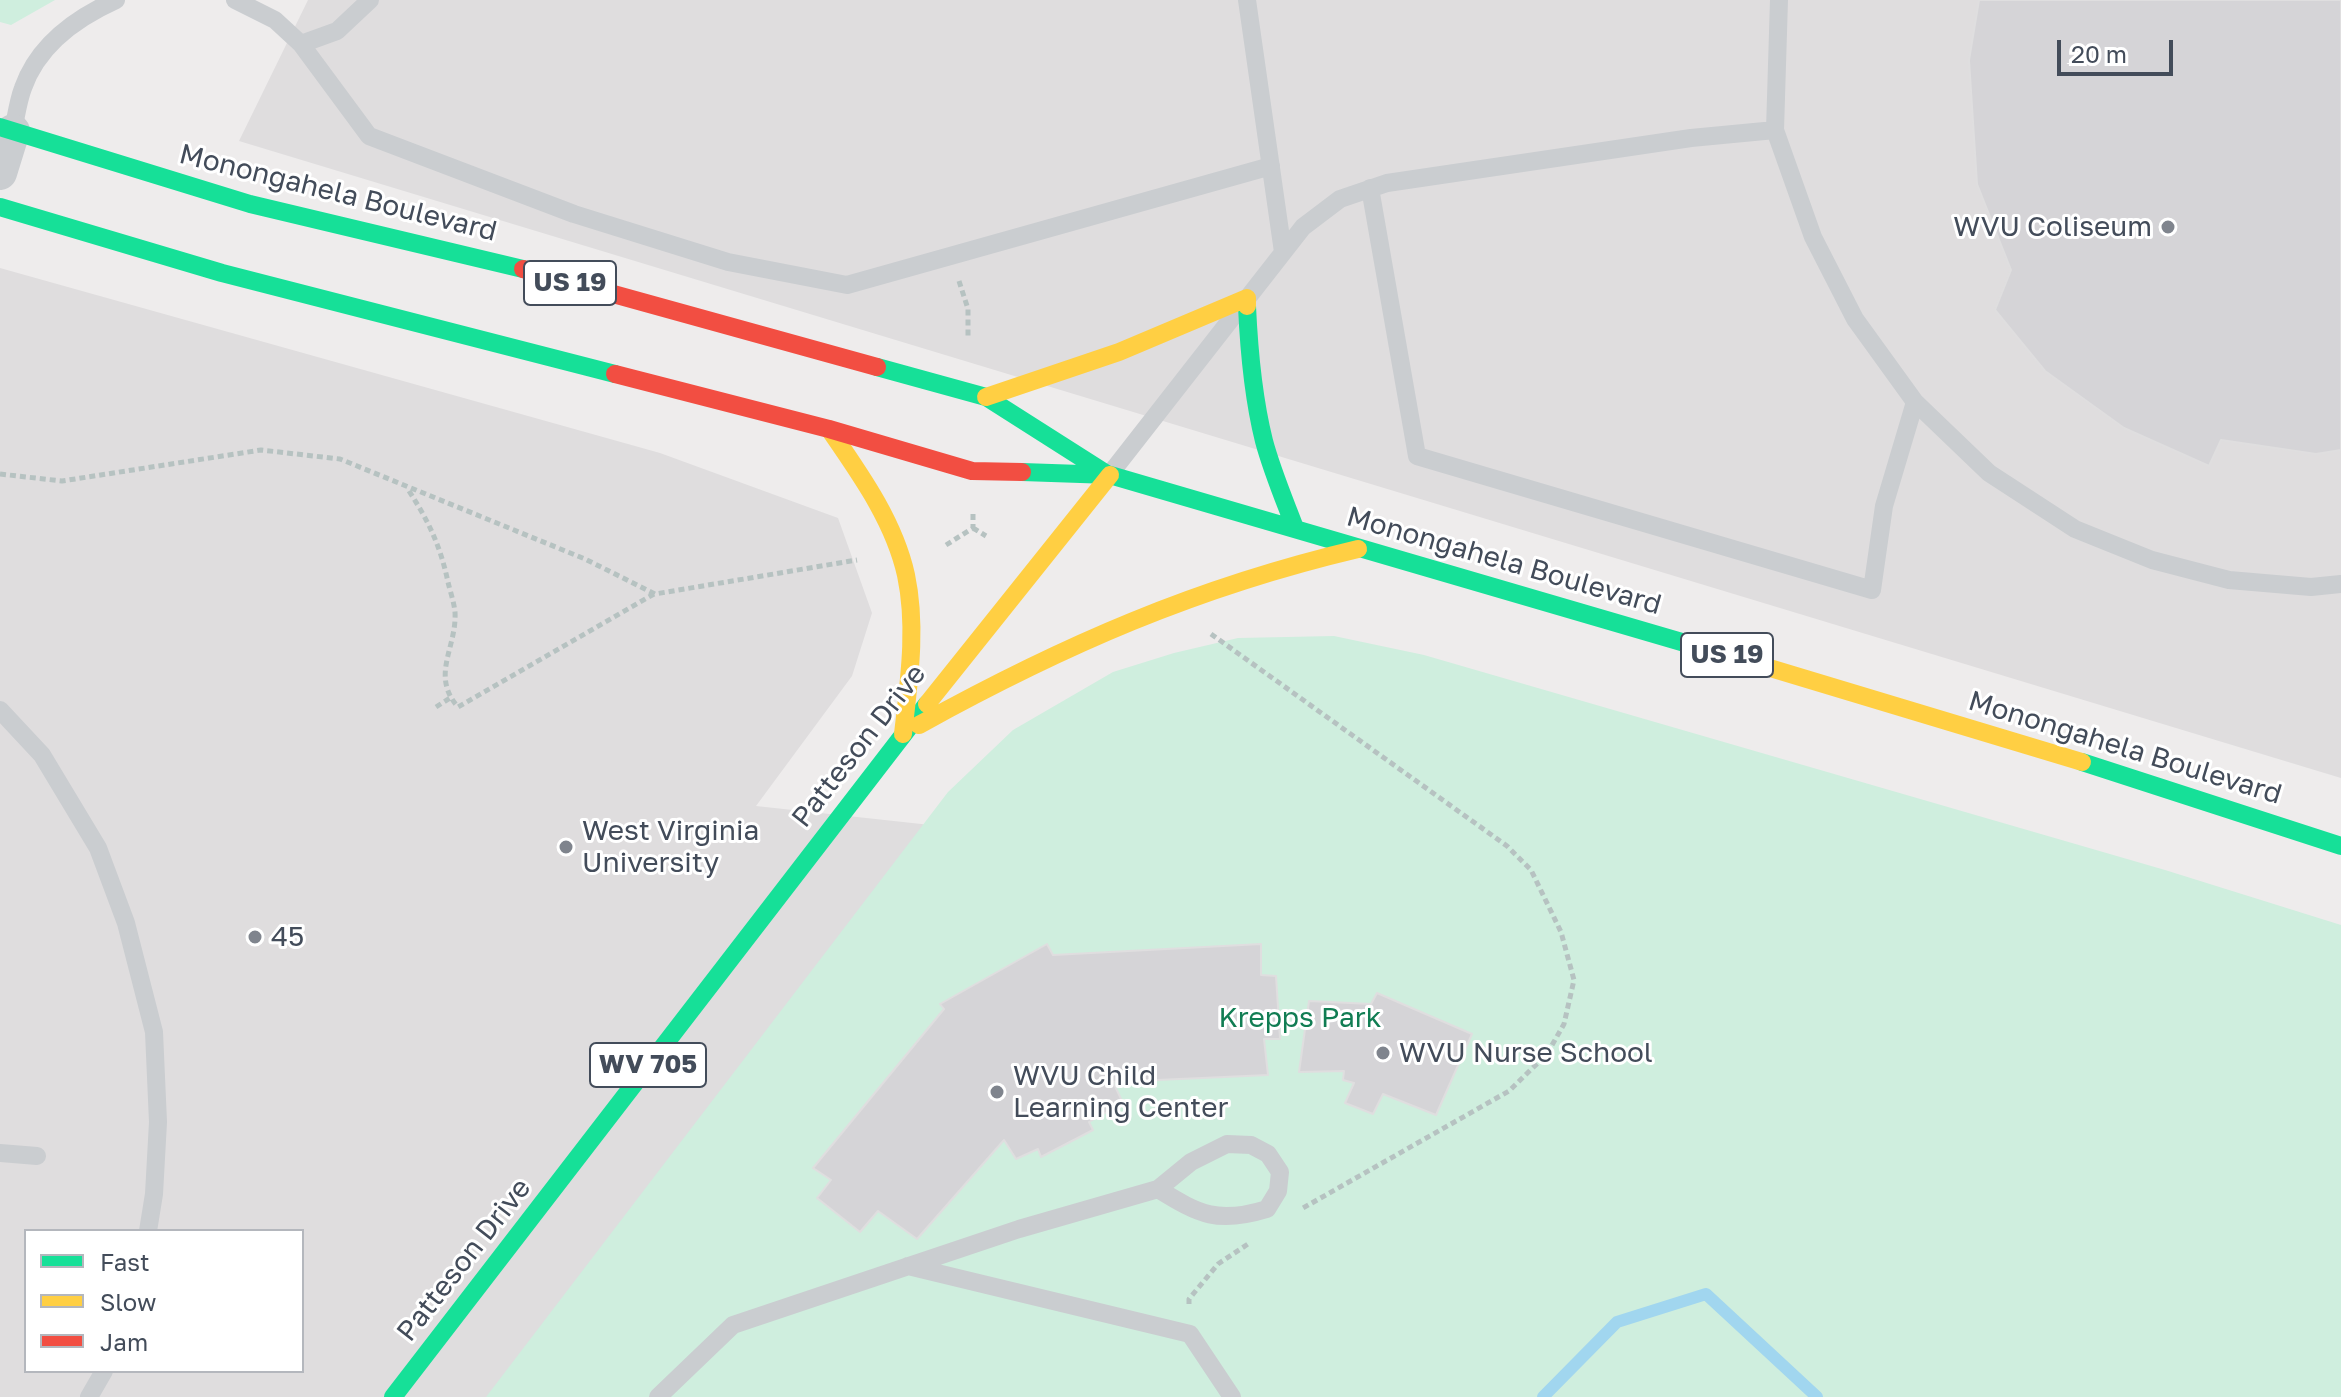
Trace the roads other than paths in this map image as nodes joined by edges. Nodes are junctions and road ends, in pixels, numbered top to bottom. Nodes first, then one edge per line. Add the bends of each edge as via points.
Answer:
1 (116, 0) edge
2 (235, 0) edge
3 (370, 0) edge
4 (1247, 0) edge
5 (1779, 0) edge
6 (301, 44) junction
7 (6, 129) edge
8 (1775, 130) junction
9 (1271, 166) junction
10 (0, 173) edge
11 (1370, 188) junction
12 (0, 207) edge
13 (1283, 252) junction
14 (1247, 298) junction
15 (986, 397) junction
16 (1915, 402) junction
17 (829, 429) junction
18 (1110, 475) junction
19 (1295, 528) junction
20 (1358, 549) junction
21 (2341, 584) edge
22 (0, 710) edge
23 (903, 734) junction
24 (2341, 846) edge
25 (0, 1153) edge
26 (37, 1156) dead end
27 (1158, 1189) junction
28 (148, 1229) edge
29 (907, 1266) junction
30 (103, 1373) edge
31 (89, 1397) edge
32 (393, 1397) edge
33 (658, 1397) edge
34 (1232, 1397) edge

1 - 7 lane via 85,14 39,54
2 - 6 lane via 275,20
3 - 6 lane via 337,31
4 - 9 lane
5 - 8 lane
6 - 9 lane via 369,136 574,214 728,262 847,285
7 - 10 street
7 - 15 main road, Monongahela Boulevard / US 19 via 250,204 482,258
8 - 11 lane
8 - 16 lane via 1813,237 1848,305
9 - 13 lane
11 - 13 lane via 1340,199 1303,227
11 - 16 lane via 1417,456 1872,590 1884,506
12 - 17 main road, Monongahela Boulevard / US 19 via 222,273
13 - 14 lane
14 - 15 main road via 1119,352
14 - 18 lane
14 - 19 main road via 1249,353 1264,442
15 - 18 main road, Monongahela Boulevard / US 19
16 - 21 lane via 1989,473 2075,529 2152,560 2229,580 2311,587
17 - 18 main road, Monongahela Boulevard / US 19 via 972,471
17 - 23 main road via 866,481 900,553 911,632
18 - 19 main road, Monongahela Boulevard / US 19
18 - 23 main road, Patteson Drive / WV 705
19 - 20 main road, Monongahela Boulevard / US 19
20 - 23 main road via 1246,578 1170,606 1012,673
20 - 24 main road, Monongahela Boulevard / US 19 via 1565,606
22 - 28 lane via 42,755 98,848 126,923 154,1032 158,1122
23 - 32 main road, Patteson Drive / WV 705
25 - 26 lane
27 - 27 lane via 1212,1217 1247,1215 1267,1209 1278,1191 1280,1172 1268,1154 1251,1145 1227,1144 1191,1162
27 - 29 lane
29 - 33 lane via 733,1325
29 - 34 lane via 1190,1334
30 - 31 lane

